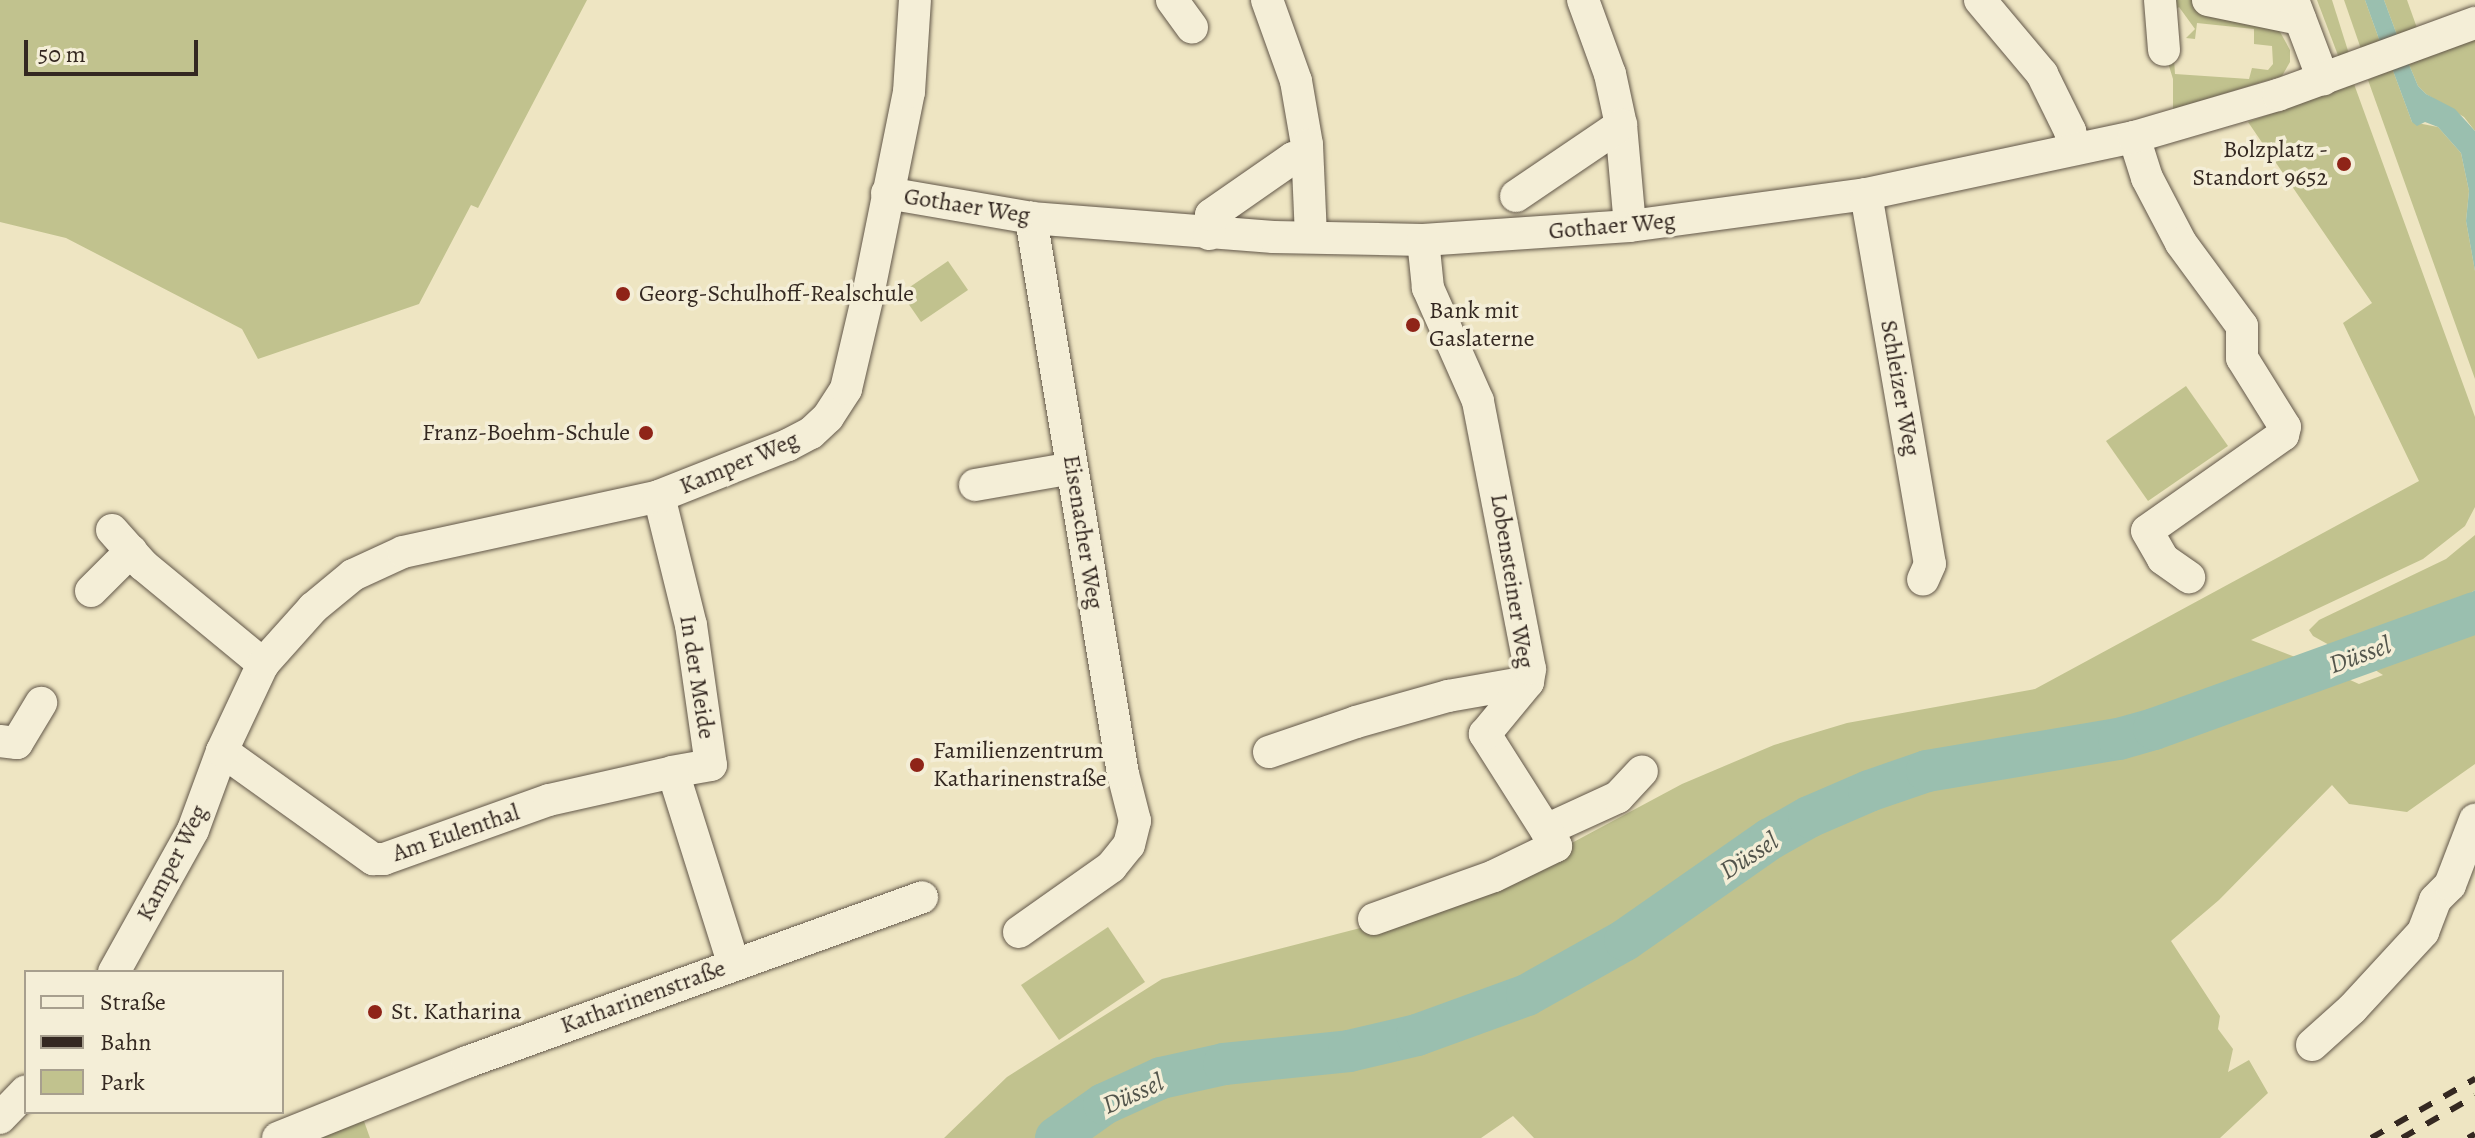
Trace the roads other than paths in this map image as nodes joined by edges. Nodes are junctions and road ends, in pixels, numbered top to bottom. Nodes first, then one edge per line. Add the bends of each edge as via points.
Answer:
1 (915, 0) edge
2 (1172, 0) edge
3 (1267, 0) edge
4 (1583, 0) edge
5 (1980, 0) edge
6 (2160, 0) edge
7 (2208, 0) edge
8 (2297, 10) edge
9 (2475, 23) edge
10 (1192, 28) dead end
11 (2164, 50) dead end
12 (2323, 79) junction
13 (1621, 125) junction
14 (2134, 137) junction
15 (2074, 149) junction
16 (1307, 158) junction
17 (887, 193) junction
18 (1866, 194) junction
19 (1516, 196) dead end
20 (1031, 218) junction
21 (1630, 226) junction
22 (1209, 234) junction
23 (1311, 237) junction
24 (1423, 240) junction
25 (1072, 468) junction
26 (975, 485) dead end
27 (659, 496) junction
28 (2189, 577) dead end
29 (1923, 580) dead end
30 (91, 591) dead end
31 (263, 664) junction
32 (1528, 682) junction
33 (41, 703) dead end
34 (0, 741) edge
35 (222, 751) junction
36 (1269, 752) dead end
37 (1642, 771) dead end
38 (673, 772) junction
39 (2471, 827) edge
40 (1546, 830) junction
41 (922, 897) dead end
42 (1374, 919) dead end
43 (1019, 932) dead end
44 (734, 965) junction
45 (115, 970) edge
46 (2312, 1045) dead end
47 (24, 1093) edge
48 (0, 1118) edge
49 (278, 1138) edge

1 - 17 street, Kamper Weg via 909,92
2 - 10 street
3 - 16 street via 1296,81
4 - 13 street via 1610,74
5 - 15 street via 2042,74
6 - 11 street
7 - 8 street
8 - 12 street
9 - 12 street, Gothaer Weg
12 - 14 street, Gothaer Weg
13 - 19 street
13 - 21 street
14 - 15 street, Gothaer Weg
14 - 28 street via 2147,178 2181,243 2242,326 2242,358 2285,427 2283,435 2147,531 2163,559
15 - 18 street, Gothaer Weg
16 - 22 street via 1293,158 1211,215
16 - 23 street
17 - 20 street, Gothaer Weg
17 - 27 street, Kamper Weg via 840,402 811,433 788,445
18 - 21 street, Gothaer Weg
18 - 29 street, Schleizer Weg via 1930,564
20 - 22 street, Gothaer Weg
20 - 25 street, Eisenacher Weg
21 - 24 street, Gothaer Weg
22 - 23 street, Gothaer Weg
23 - 24 street, Gothaer Weg
24 - 32 street, Lobensteiner Weg via 1428,288 1478,401 1530,669
25 - 26 street
25 - 43 street, Eisenacher Weg via 1135,821 1129,845 1111,867
27 - 31 street, Kamper Weg via 377,562 313,608
27 - 38 street, In der Meide via 691,625 711,765
30 - 31 street via 122,541 143,565
31 - 35 street, Kamper Weg
32 - 36 street via 1448,696
32 - 40 street, Lobensteiner Weg via 1485,734
33 - 34 street via 17,743
35 - 38 street, Am Eulenthal via 373,859 549,800
35 - 45 street, Kamper Weg via 193,830
37 - 40 street via 1618,797
38 - 44 street
39 - 46 street via 2450,885 2435,900 2423,932
40 - 42 street via 1556,846 1494,876
41 - 44 street, Katharinenstraße
44 - 49 street, Katharinenstraße via 467,1062
47 - 48 street

